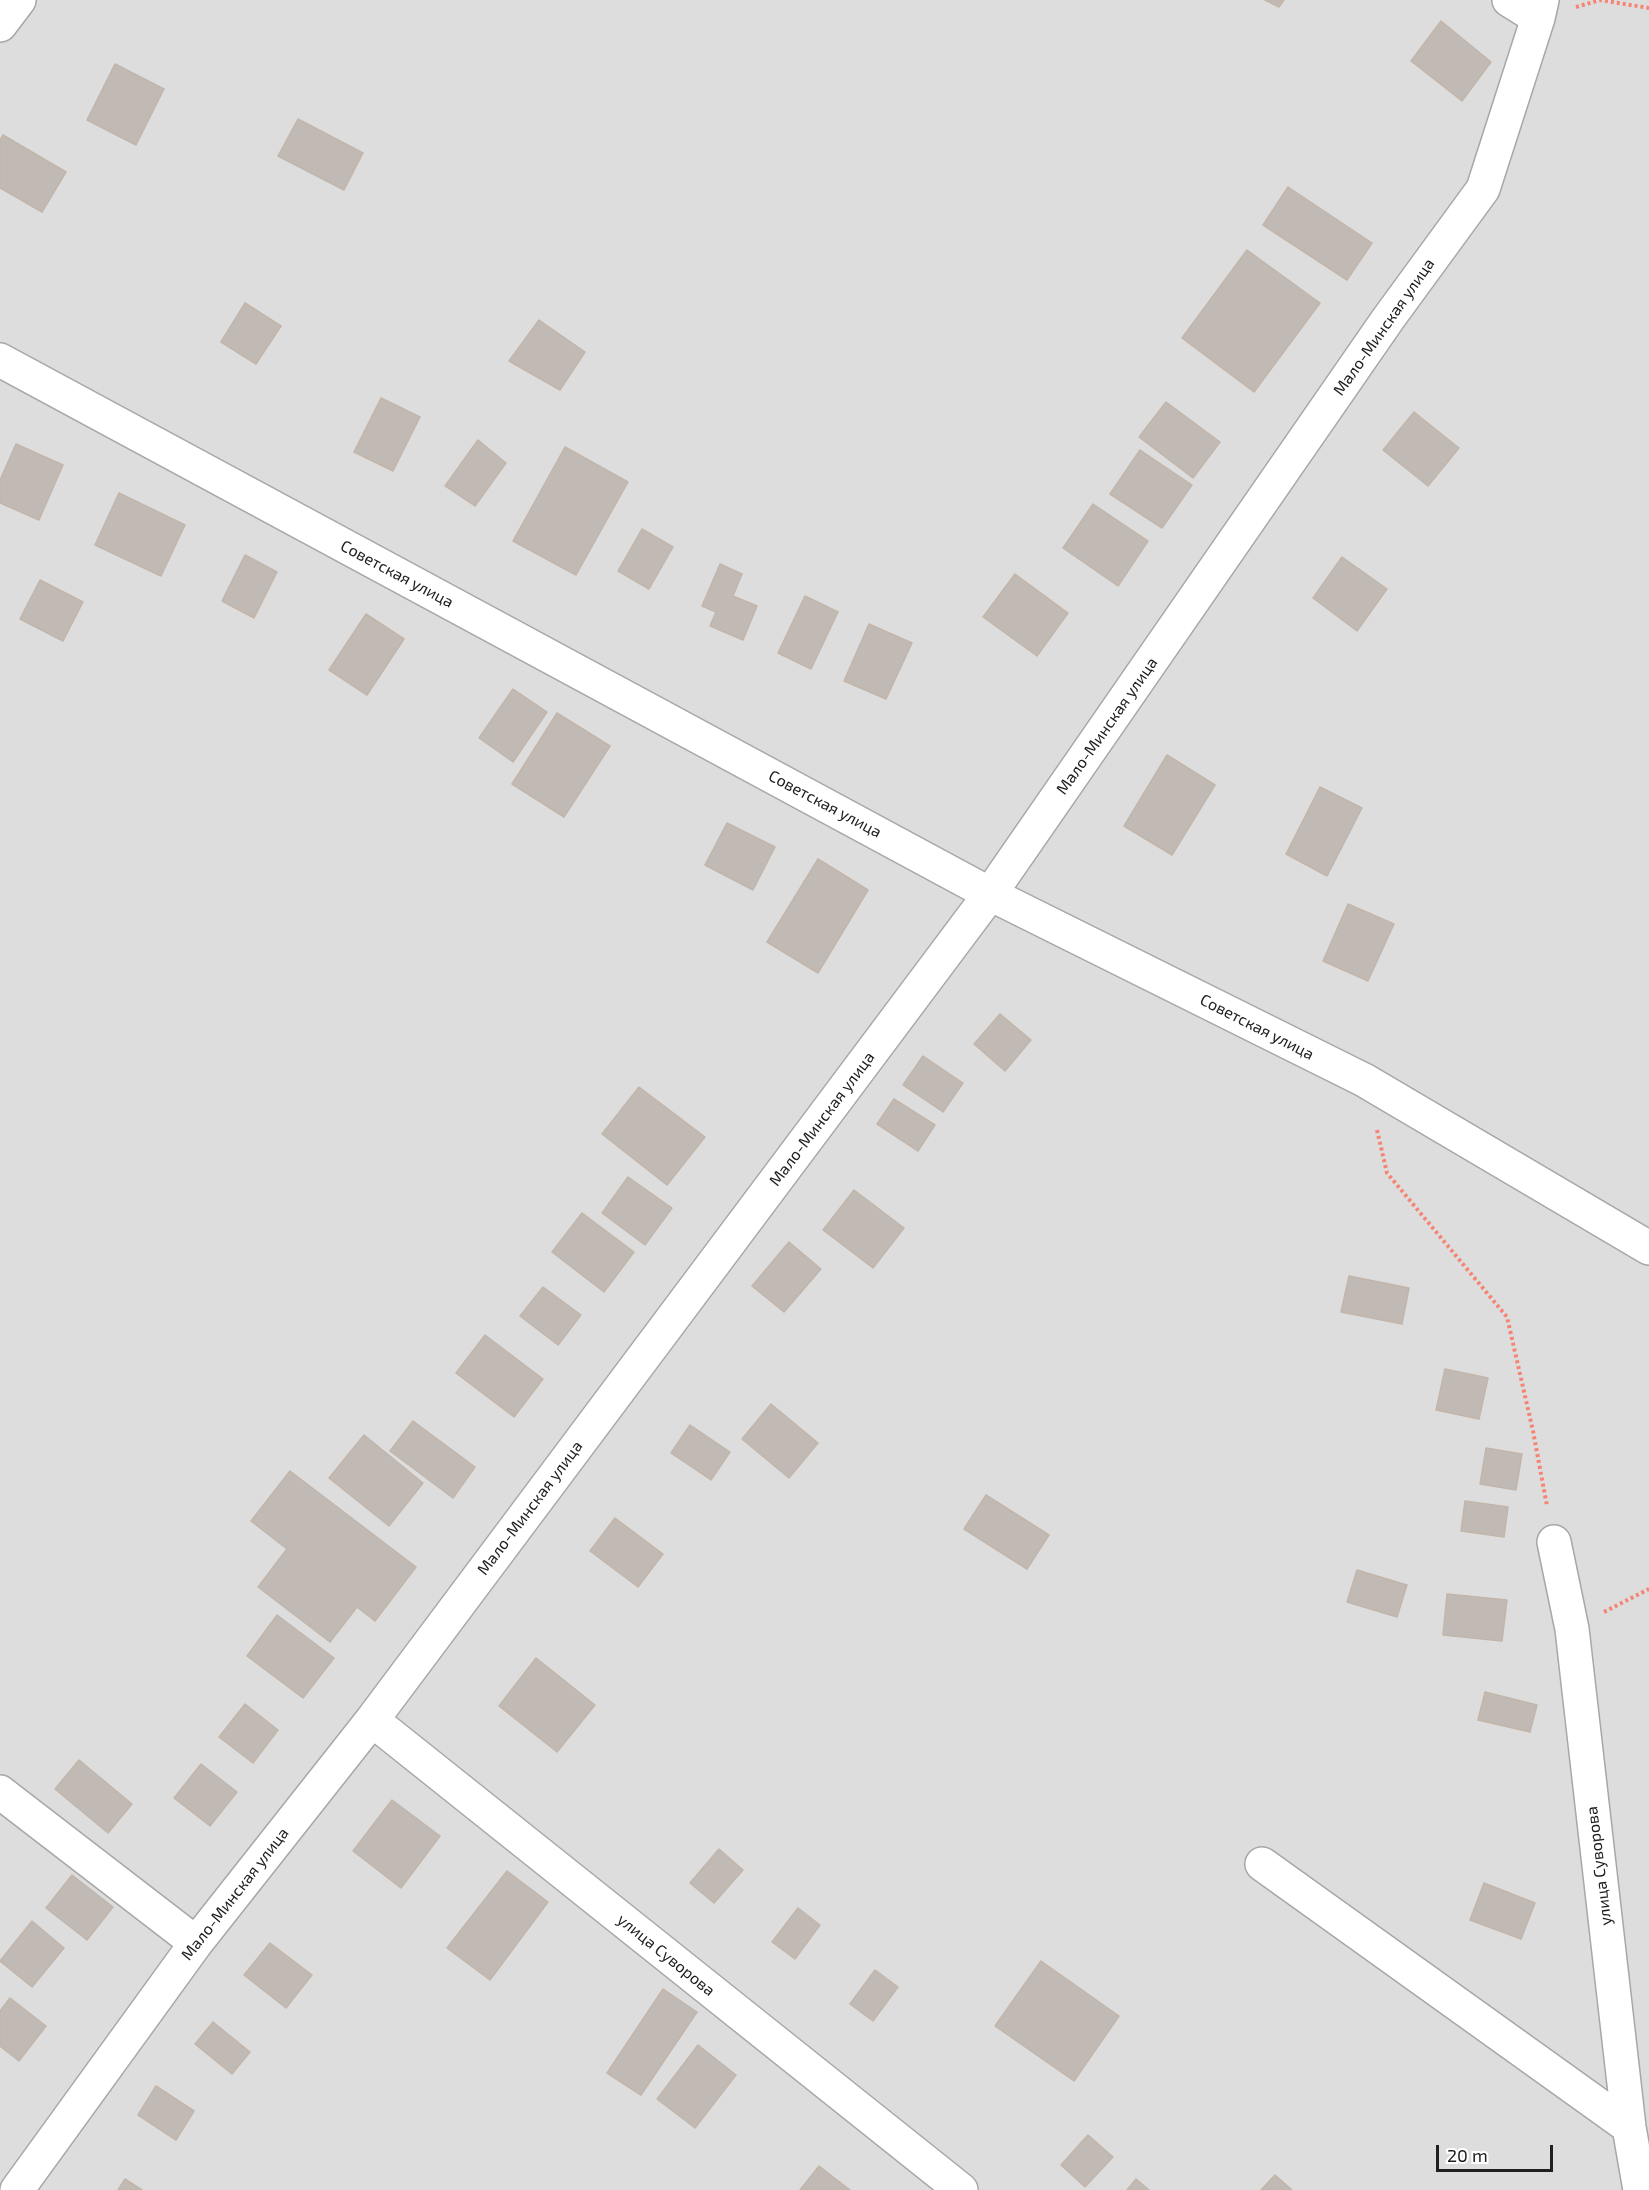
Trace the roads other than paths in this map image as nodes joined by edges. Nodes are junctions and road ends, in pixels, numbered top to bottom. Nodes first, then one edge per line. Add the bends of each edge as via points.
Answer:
1 (20, 0) edge
2 (1509, 0) edge
3 (1540, 9) edge
4 (0, 25) edge
5 (0, 360) edge
6 (990, 894) junction
7 (1649, 1248) edge
8 (1554, 1542) road end
9 (372, 1720) junction
10 (0, 1792) edge
11 (1262, 1864) dead end
12 (196, 1943) junction
13 (1629, 2127) junction
14 (17, 2190) edge
15 (961, 2190) edge
16 (1640, 2190) edge

1 - 4 street
2 - 3 street
3 - 6 street, Мало-Минская улица via 1483,189 1388,319
5 - 6 street, Советская улица
6 - 7 street, Советская улица via 1364,1080
6 - 9 street, Мало-Минская улица
8 - 13 street, улица Суворова via 1572,1629
9 - 12 street, Мало-Минская улица
9 - 15 street, улица Суворова
10 - 12 street
11 - 13 street
12 - 14 street, Мало-Минская улица
13 - 16 street, улица Суворова

